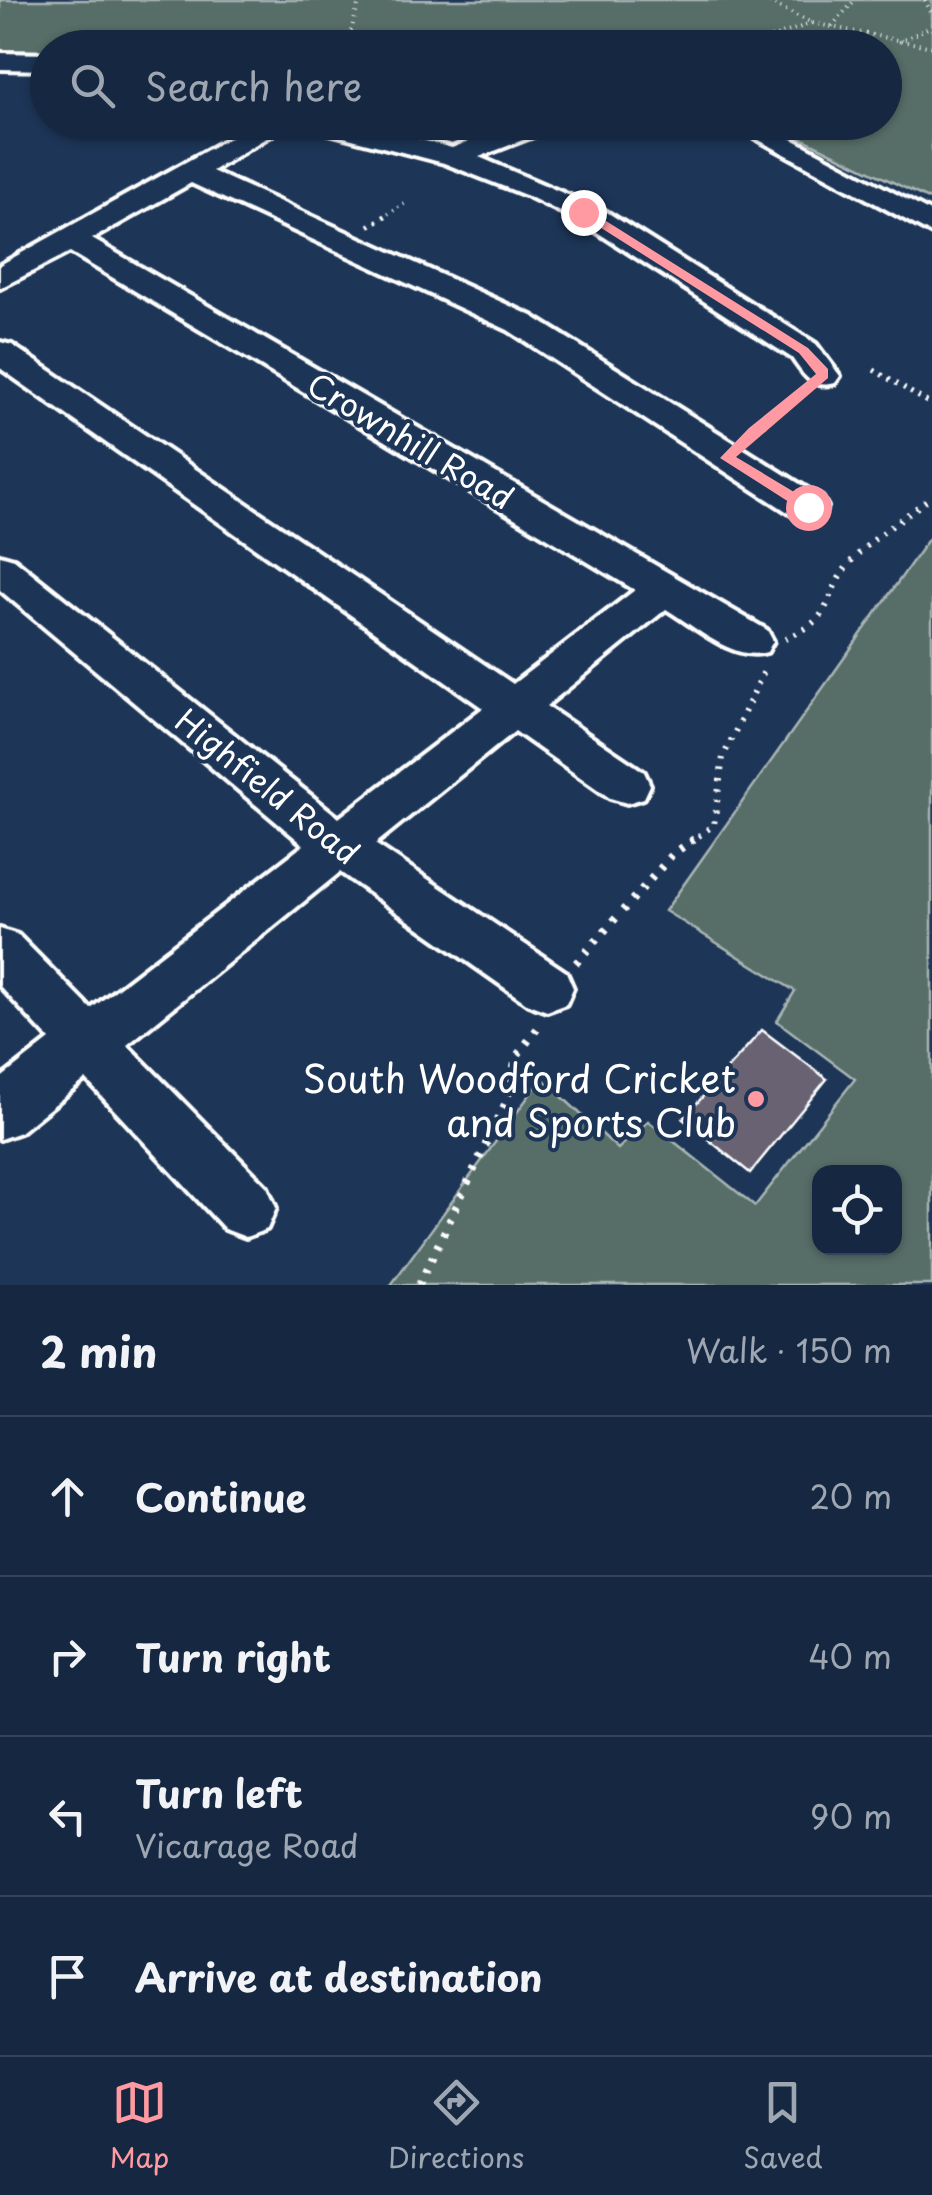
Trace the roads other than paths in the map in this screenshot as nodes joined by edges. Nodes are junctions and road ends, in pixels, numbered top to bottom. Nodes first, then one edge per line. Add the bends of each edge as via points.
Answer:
1 (1, 61) edge
2 (30, 62) edge
3 (248, 140) edge
4 (389, 140) edge
5 (498, 140) edge
6 (774, 140) edge
7 (454, 157) junction
8 (192, 173) junction
9 (932, 225) edge
10 (70, 239) junction
11 (0, 278) edge
12 (0, 352) edge
13 (823, 376) road end
14 (808, 507) dead end
15 (0, 569) edge
16 (664, 589) junction
17 (766, 647) road end
18 (516, 706) junction
19 (627, 785) dead end
20 (338, 845) junction
21 (0, 951) edge
22 (556, 989) road end
23 (88, 1042) junction
24 (0, 1113) edge
25 (246, 1208) dead end

1 - 2 street
3 - 8 street
4 - 7 street
5 - 7 street
6 - 9 street
7 - 13 street via 594,216 804,351
8 - 10 street
8 - 14 street via 505,315
10 - 11 street
10 - 16 street, Crownhill Road
12 - 18 street
15 - 20 street, Highfield Road
16 - 17 street, Crownhill Road
16 - 18 street
18 - 19 street
18 - 20 street
20 - 22 street, Highfield Road
20 - 23 street
21 - 23 street
23 - 24 street
23 - 25 street

